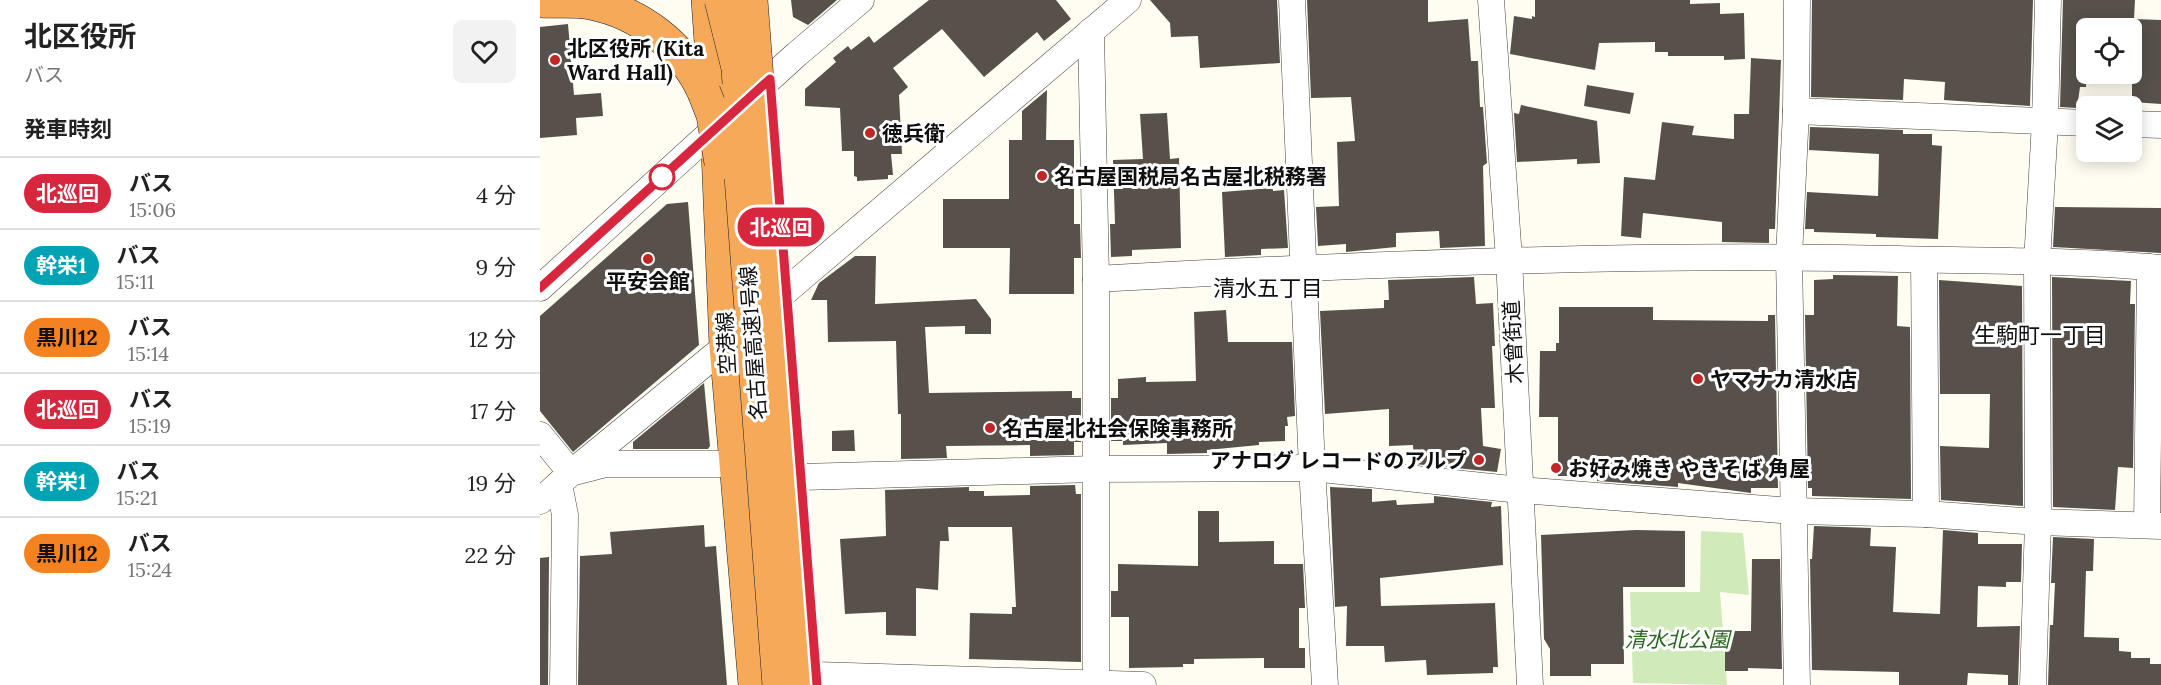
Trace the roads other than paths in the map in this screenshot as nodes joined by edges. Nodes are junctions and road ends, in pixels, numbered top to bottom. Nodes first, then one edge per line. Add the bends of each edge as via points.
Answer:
1 (708, 0) edge
2 (721, 0) edge
3 (728, 0) edge
4 (751, 0) edge
5 (764, 0) edge
6 (861, 0) edge
7 (1128, 0) edge
8 (1292, 0) edge
9 (1491, 0) edge
10 (1797, 0) edge
11 (2048, 0) edge
12 (540, 1) edge
13 (1091, 31) junction
14 (770, 79) junction
15 (1796, 111) junction
16 (2045, 122) junction
17 (2076, 123) edge
18 (2142, 124) edge
19 (2161, 125) edge
20 (717, 127) junction
21 (1789, 257) junction
22 (1509, 259) junction
23 (1924, 260) junction
24 (2037, 262) junction
25 (1305, 267) junction
26 (2155, 267) edge
27 (1096, 279) junction
28 (540, 288) edge
29 (786, 291) junction
30 (726, 346) junction
31 (540, 435) edge
32 (734, 464) junction
33 (1312, 468) junction
34 (1095, 469) junction
35 (801, 477) junction
36 (557, 486) edge
37 (1520, 490) junction
38 (1794, 511) junction
39 (1926, 514) junction
40 (2038, 522) junction
41 (2154, 526) edge
42 (773, 608) junction
43 (803, 680) edge
44 (1096, 683) junction
45 (562, 685) edge
46 (755, 685) edge
47 (1143, 685) edge
48 (1325, 685) edge
49 (1530, 685) edge
50 (1797, 685) edge
51 (2033, 685) edge

1 - 20 highway, 空港線
2 - 43 highway, bridge via 738,68 787,609
3 - 42 highway, 名古屋高速1号線, bridge
4 - 43 highway, 名古屋高速1号線, bridge
5 - 14 highway
6 - 14 street
7 - 13 street
8 - 25 street
9 - 22 street, 木曾街道
10 - 15 street
11 - 16 street
12 - 42 highway, bridge via 590,3 622,11 668,40 688,63 713,115 726,206 763,577
13 - 27 street
13 - 29 street
14 - 20 street
14 - 29 highway
15 - 16 street
15 - 21 street
16 - 17 street
16 - 24 street
18 - 19 street
20 - 28 street
20 - 30 highway, 空港線
21 - 22 street
21 - 23 street
21 - 38 street
22 - 25 street
22 - 37 street, 木曾街道
23 - 24 street
23 - 39 street
24 - 26 street
24 - 40 street
25 - 27 street
25 - 33 street
26 - 41 street
27 - 34 street
29 - 35 highway
30 - 32 highway, 空港線
30 - 36 street
31 - 36 street
32 - 36 street via 606,464
32 - 46 highway, 空港線
33 - 34 street
33 - 37 street
33 - 48 street
34 - 35 street
34 - 44 street
35 - 43 highway
36 - 45 street via 565,515
37 - 38 street
37 - 49 street, 木曾街道
38 - 39 street
38 - 50 street
39 - 40 street
40 - 41 street
40 - 51 street
42 - 43 highway, 名古屋高速1号線, bridge
43 - 44 street
44 - 47 street

